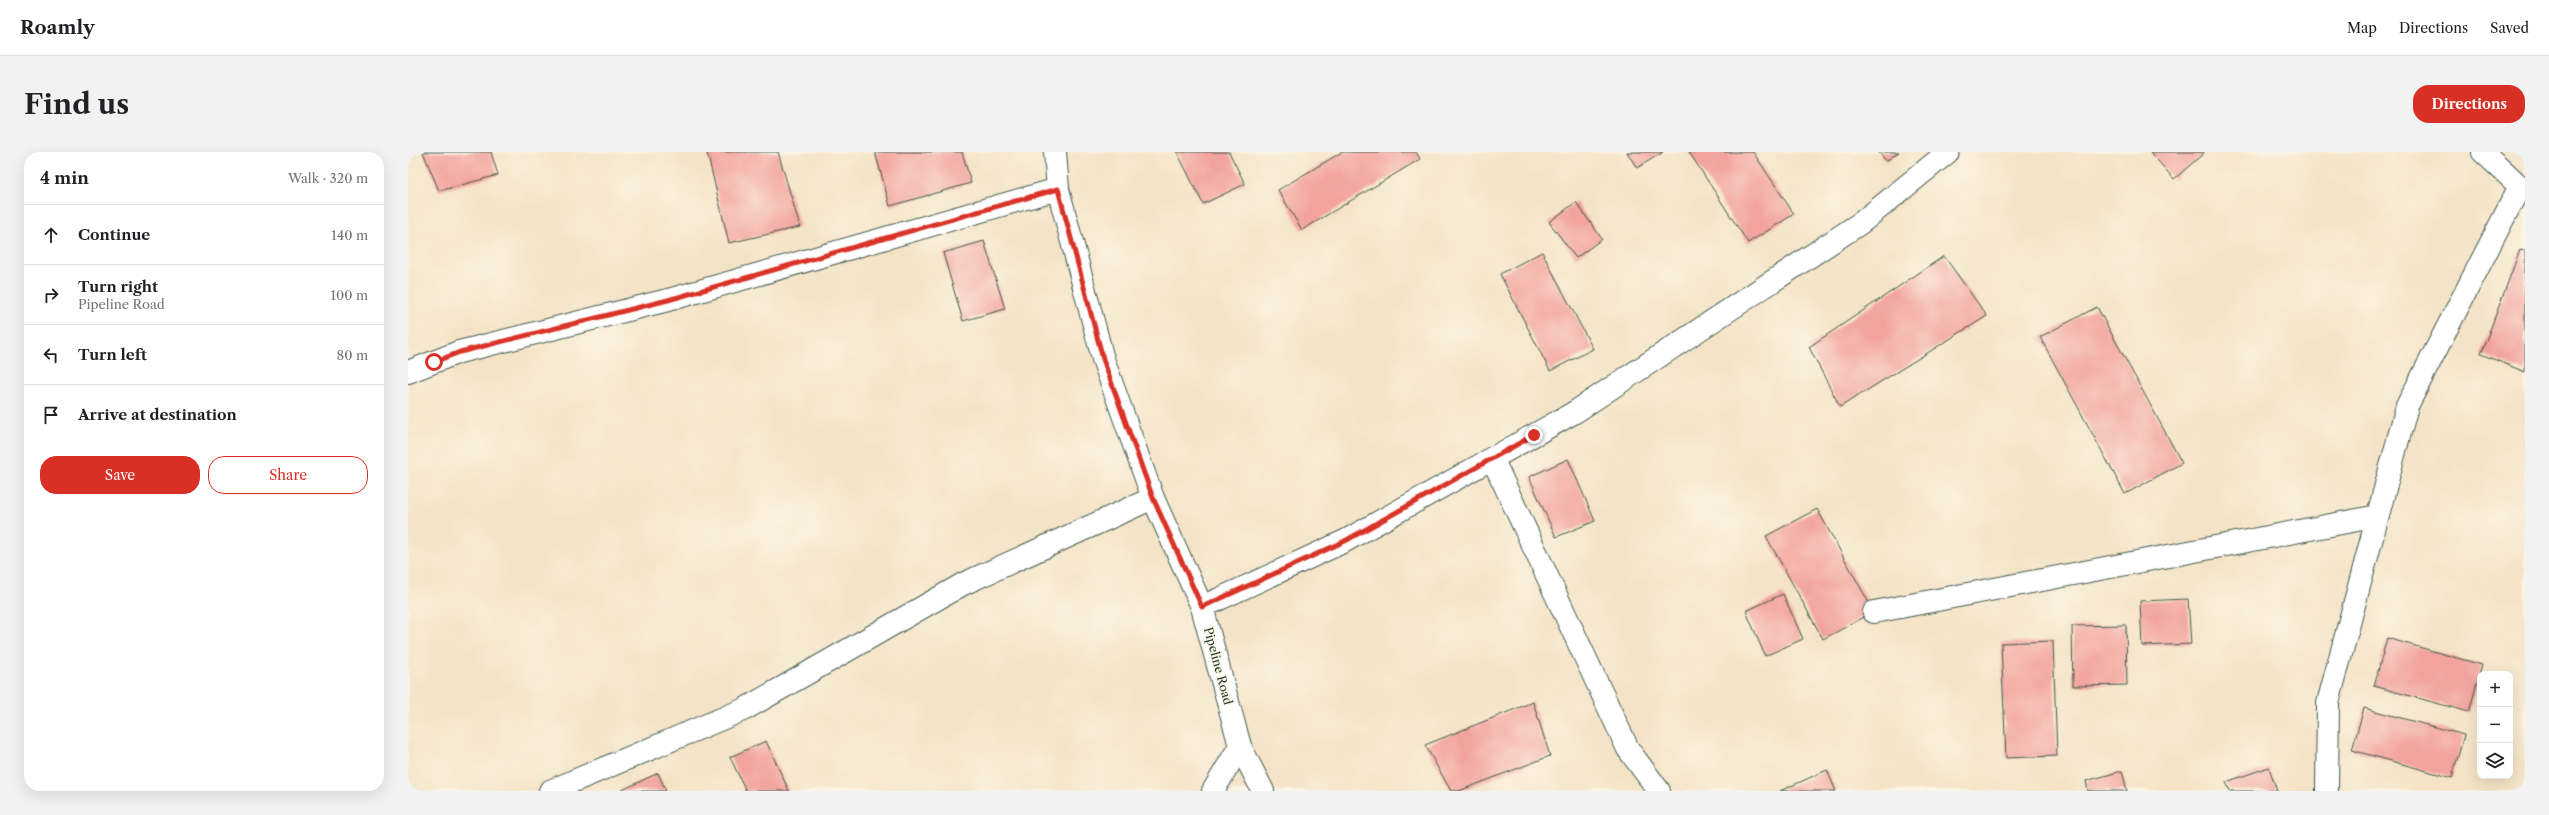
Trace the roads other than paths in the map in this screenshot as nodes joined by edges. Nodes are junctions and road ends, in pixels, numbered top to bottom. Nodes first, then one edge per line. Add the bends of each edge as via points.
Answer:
1 (1055, 152) edge
2 (1948, 152) edge
3 (2482, 152) edge
4 (1058, 189) junction
5 (2522, 190) edge
6 (408, 372) edge
7 (1492, 458) junction
8 (1153, 498) junction
9 (2378, 516) junction
10 (1202, 607) junction
11 (1874, 612) dead end
12 (1240, 746) junction
13 (550, 791) edge
14 (1213, 791) edge
15 (1263, 791) edge
16 (1659, 791) edge
17 (2327, 791) edge

1 - 4 street, Pipeline Road
2 - 7 street via 1862,222 1575,412
3 - 5 street
4 - 6 street via 668,300 460,352
4 - 8 street, Pipeline Road via 1103,359
5 - 9 street via 2407,406
7 - 10 street via 1345,541
7 - 16 street via 1628,749
8 - 10 street, Pipeline Road
8 - 13 street via 963,584 745,709
9 - 11 street
9 - 17 street via 2328,703
10 - 12 street, Pipeline Road
12 - 14 street
12 - 15 street, Pipeline Road

